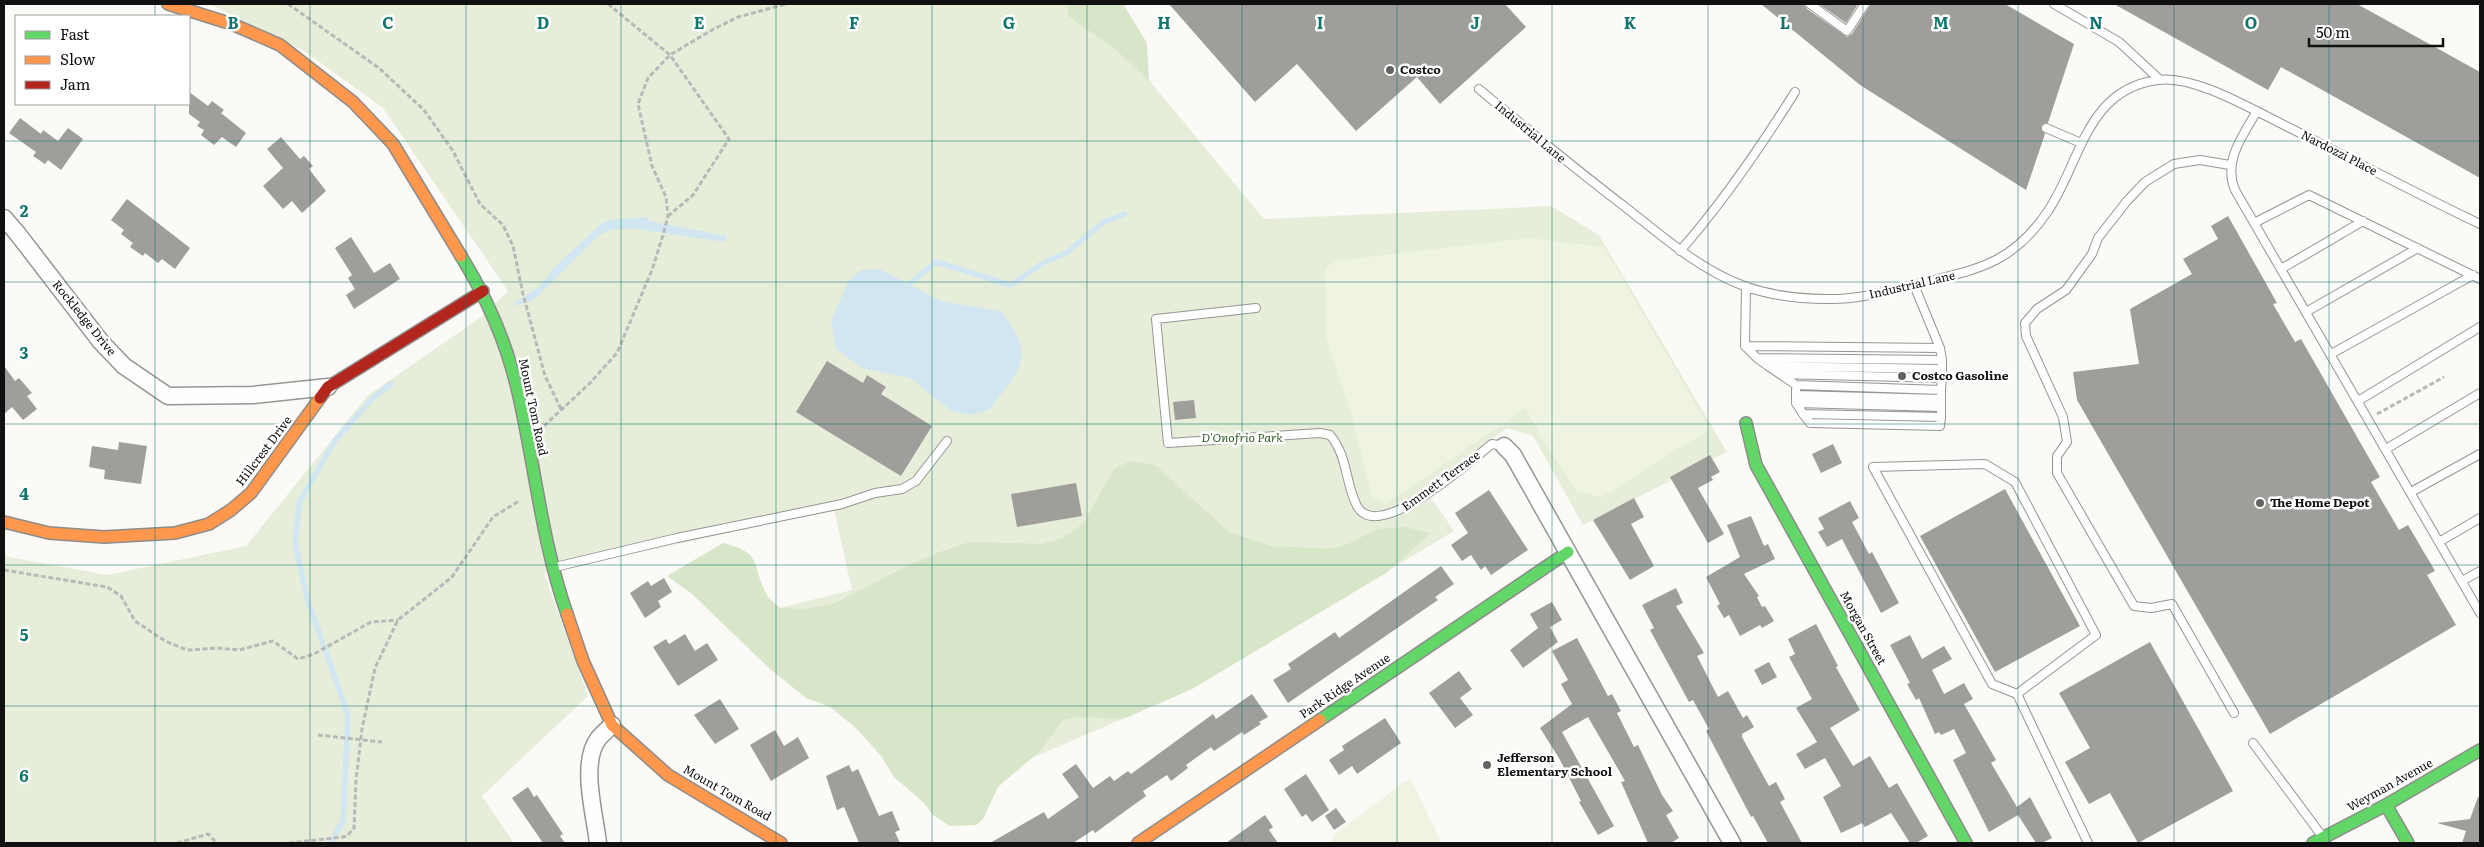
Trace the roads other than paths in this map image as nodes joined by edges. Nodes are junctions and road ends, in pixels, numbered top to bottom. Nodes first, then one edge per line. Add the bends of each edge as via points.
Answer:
1 (168, 4) edge
2 (1810, 4) edge
3 (1865, 4) edge
4 (2054, 4) edge
5 (2159, 79) junction
6 (2197, 84) joint
7 (1479, 89) dead end
8 (1795, 92) dead end
9 (2257, 112) junction
10 (2046, 128) dead end
11 (2081, 143) junction
12 (2230, 165) junction
13 (4, 218) edge
14 (2363, 221) junction
15 (2254, 223) junction
16 (2480, 224) edge
17 (2418, 248) junction
18 (1680, 250) junction
19 (2281, 269) junction
20 (2472, 275) junction
21 (2480, 279) edge
22 (1914, 285) junction
23 (1746, 286) junction
24 (483, 291) junction
25 (1256, 308) dead end
26 (2306, 312) junction
27 (2480, 327) edge
28 (1745, 346) junction
29 (1940, 348) junction
30 (2330, 354) junction
31 (1757, 358) junction
32 (1942, 364) junction
33 (1768, 366) junction
34 (1780, 374) junction
35 (1942, 378) junction
36 (1796, 385) junction
37 (328, 387) junction
38 (1941, 390) junction
39 (2480, 393) edge
40 (1796, 399) junction
41 (2358, 401) junction
42 (1941, 403) junction
43 (1746, 423) dead end
44 (947, 440) dead end
45 (1504, 446) joint
46 (2386, 449) junction
47 (2480, 454) edge
48 (2411, 492) junction
49 (2480, 518) edge
50 (4, 522) edge
51 (2439, 542) junction
52 (1568, 552) junction
53 (552, 568) junction
54 (2480, 571) edge
55 (2462, 581) junction
56 (2480, 613) edge
57 (2017, 694) junction
58 (2234, 713) dead end
59 (612, 725) junction
60 (2253, 743) dead end
61 (2480, 750) edge
62 (2386, 805) junction
63 (2318, 840) edge
64 (598, 843) edge
65 (781, 843) edge
66 (1138, 843) edge
67 (1731, 843) edge
68 (1966, 843) edge
69 (2088, 843) edge
70 (2408, 843) edge

1 - 24 street, Mount Tom Road via 232,24 280,45 353,102 393,144
2 - 3 lane via 1847,31
4 - 5 lane via 2119,42
5 - 6 lane, Industrial Lane
5 - 11 lane, Industrial Lane via 2123,90 2105,106
6 - 9 lane, Nardozzi Place
7 - 18 lane, Industrial Lane
8 - 18 lane via 1713,214
9 - 12 lane via 2240,138
9 - 16 lane, Nardozzi Place
10 - 11 lane
11 - 22 lane, Industrial Lane via 2060,191 2026,240 1979,269
12 - 15 lane via 2230,179
12 - 58 lane via 2200,160 2174,164 2146,182 2098,238 2092,254 2066,290 2037,309 2025,323 2026,336 2064,417 2067,442 2057,456 2057,473 2134,606 2151,608 2172,604
13 - 37 street, Rockledge Drive via 101,342 124,366 168,396 253,395
14 - 15 lane via 2309,195
14 - 17 lane
14 - 19 lane
15 - 19 lane
17 - 20 lane
17 - 26 lane
18 - 23 lane, Industrial Lane via 1718,274
19 - 26 lane
20 - 21 lane
20 - 30 lane
22 - 23 lane, Industrial Lane via 1889,292 1827,300
22 - 29 lane
23 - 28 lane
24 - 37 street, Hillcrest Drive
24 - 53 street, Mount Tom Road via 510,359
25 - 45 lane, Emmett Terrace via 1156,319 1168,443 1330,435 1343,454 1358,507 1366,516 1381,517 1412,504 1492,444
26 - 30 lane
27 - 41 lane
28 - 29 lane
28 - 31 lane
29 - 32 lane
30 - 41 lane
31 - 32 lane
31 - 33 lane
32 - 33 lane
32 - 35 lane
33 - 34 lane
34 - 35 lane
34 - 36 lane
35 - 38 lane
36 - 38 lane
36 - 40 lane
37 - 50 street, Hillcrest Drive via 251,493 209,524 175,533 104,537 49,533
38 - 42 lane
39 - 46 lane
40 - 42 lane
40 - 42 lane via 1803,414 1941,417
41 - 46 lane
43 - 68 street, Morgan Street via 1756,465
44 - 53 lane via 916,480 902,489
45 - 52 street, Emmett Terrace via 1513,455
46 - 48 lane
47 - 48 lane
48 - 51 lane
49 - 51 lane
51 - 55 lane
52 - 66 street, Park Ridge Avenue
52 - 67 street, Emmett Terrace
53 - 59 street, Mount Tom Road via 583,661
54 - 55 lane
55 - 56 lane
57 - 57 lane via 2096,635 2015,482 1985,464 1873,468 1992,684
57 - 69 lane
59 - 64 street via 597,739 590,758 591,800
59 - 65 street, Mount Tom Road via 668,775
60 - 63 lane
61 - 62 street, Weyman Avenue
62 - 63 street, Weyman Avenue
62 - 70 street

